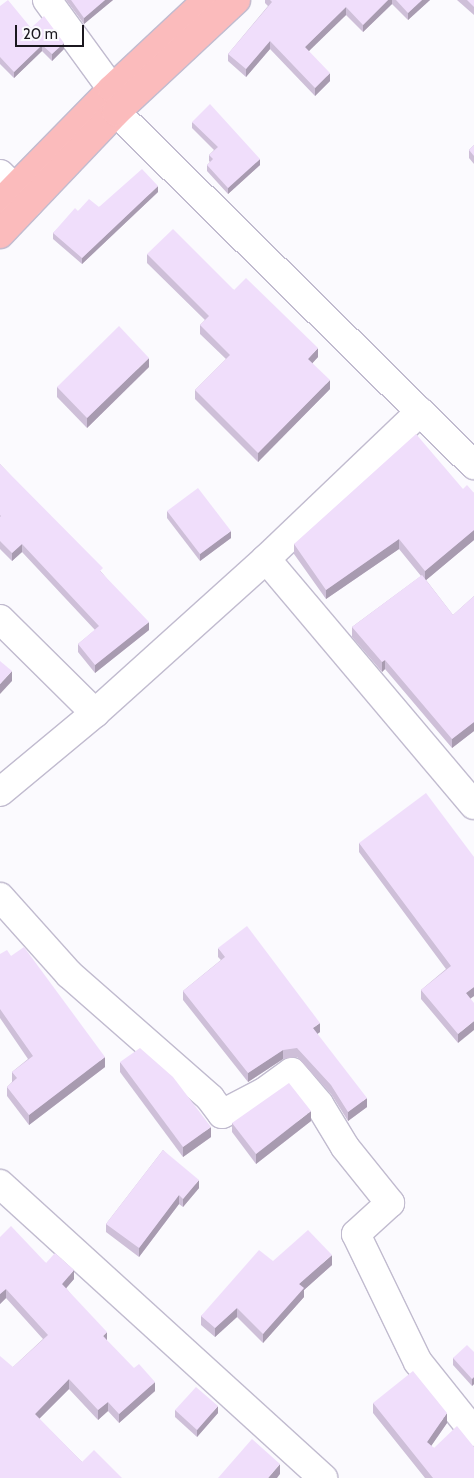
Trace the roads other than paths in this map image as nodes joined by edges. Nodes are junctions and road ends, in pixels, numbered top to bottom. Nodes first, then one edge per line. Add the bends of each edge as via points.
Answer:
1 (47, 0) edge
2 (207, 0) edge
3 (236, 0) edge
4 (114, 100) junction
5 (11, 192) edge
6 (0, 234) edge
7 (420, 412) junction
8 (474, 465) edge
9 (266, 559) junction
10 (0, 619) edge
11 (95, 713) junction
12 (0, 792) edge
13 (474, 805) edge
14 (0, 897) edge
15 (0, 1184) edge
16 (474, 1432) edge
17 (316, 1476) edge

1 - 4 street
2 - 4 main road
3 - 4 main road
4 - 5 main road
4 - 7 street
5 - 6 main road
7 - 8 street
7 - 9 street
9 - 11 street
9 - 13 street
10 - 11 street
11 - 12 street
14 - 16 street via 69,974 210,1098 222,1114 264,1092 292,1072 319,1104 344,1147 390,1203 356,1234 418,1362
15 - 17 street

